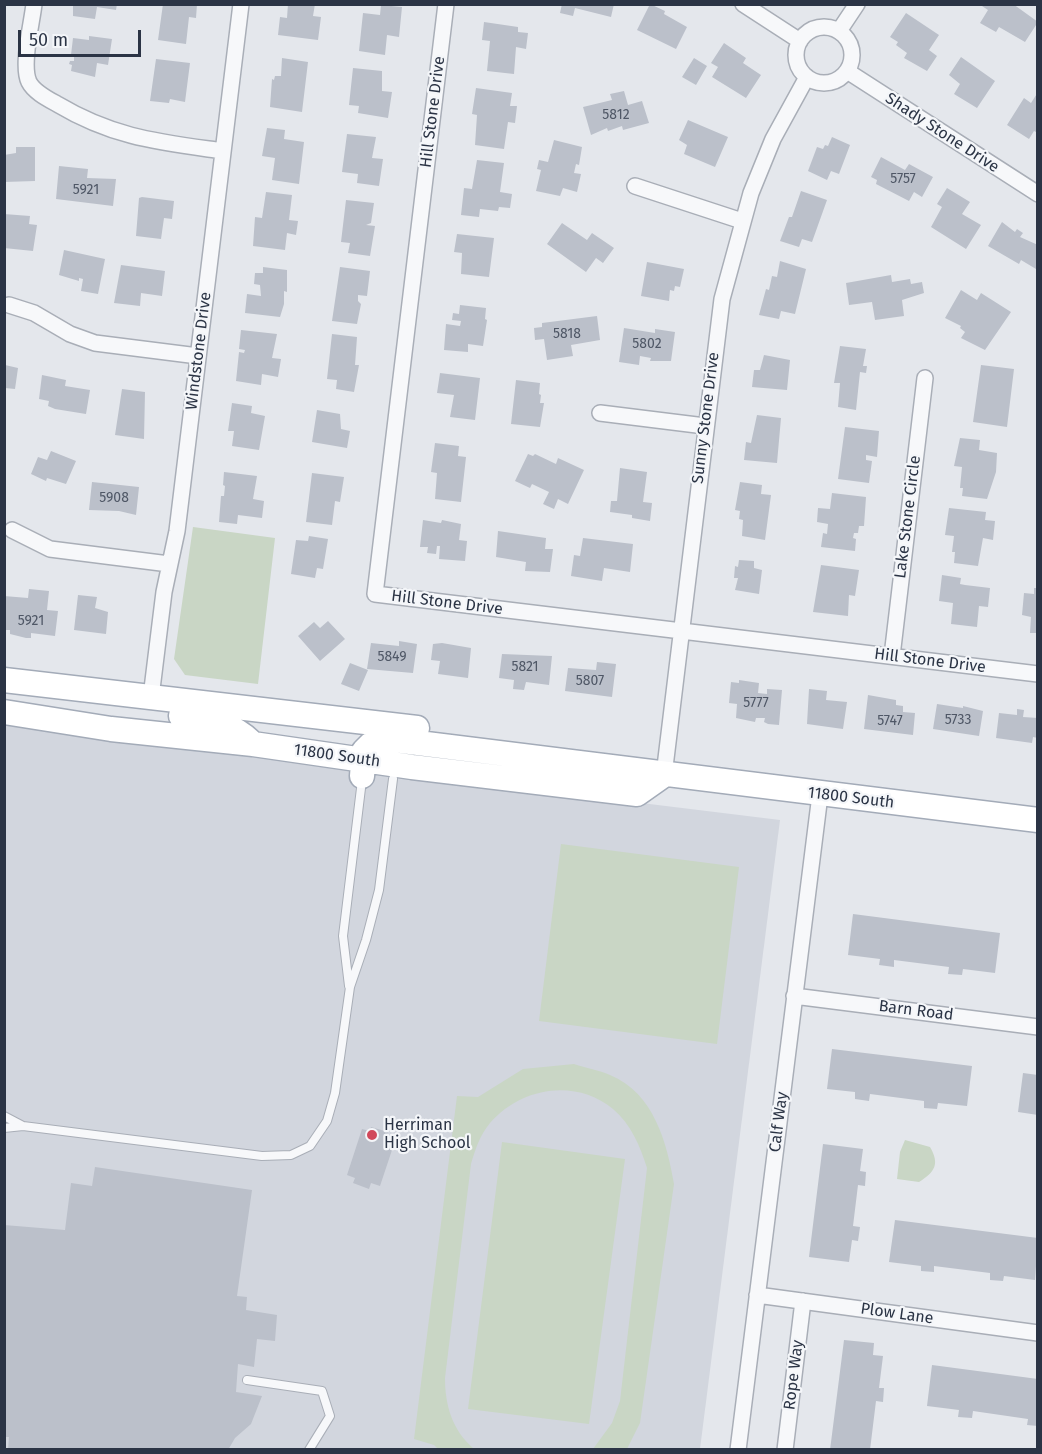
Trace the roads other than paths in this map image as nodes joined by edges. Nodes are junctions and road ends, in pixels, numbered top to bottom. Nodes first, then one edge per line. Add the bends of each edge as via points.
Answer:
1 (34, 4) edge
2 (241, 4) edge
3 (446, 4) edge
4 (743, 4) edge
5 (857, 4) edge
6 (839, 31) junction
7 (800, 41) junction
8 (847, 71) junction
9 (807, 77) junction
10 (223, 151) junction
11 (635, 186) dead end
12 (1038, 194) edge
13 (742, 221) junction
14 (9, 305) dead end
15 (198, 356) junction
16 (925, 378) dead end
17 (600, 413) dead end
18 (705, 426) junction
19 (12, 530) dead end
20 (169, 564) junction
21 (680, 631) junction
22 (892, 656) junction
23 (1038, 674) edge
24 (4, 680) edge
25 (151, 697) junction
26 (14, 713) edge
27 (253, 744) junction
28 (363, 768) junction
29 (403, 773) junction
30 (664, 775) junction
31 (820, 795) junction
32 (1038, 820) edge
33 (350, 987) junction
34 (794, 996) junction
35 (1038, 1027) edge
36 (4, 1116) edge
37 (23, 1126) junction
38 (4, 1128) edge
39 (757, 1296) junction
40 (803, 1301) junction
41 (1038, 1333) edge
42 (247, 1380) dead end
43 (309, 1449) edge
44 (738, 1449) edge
45 (785, 1449) edge

1 - 10 street via 27,69 29,82 41,94 95,124 131,137
2 - 10 street, Windstone Drive
3 - 21 street, Hill Stone Drive via 375,594
4 - 7 street
5 - 6 street
6 - 7 street via 813,29
6 - 8 street via 846,37 852,54
7 - 9 street via 796,56
8 - 9 street via 824,83
8 - 12 street, Shady Stone Drive
9 - 13 street, Sunny Stone Drive via 773,139
10 - 15 street, Windstone Drive
11 - 13 street
13 - 18 street, Sunny Stone Drive via 722,299
14 - 15 street via 94,343
15 - 20 street, Windstone Drive via 177,531
16 - 22 street, Lake Stone Circle
17 - 18 street
18 - 21 street, Sunny Stone Drive
19 - 20 street via 50,549
20 - 25 street, Windstone Drive
21 - 22 street, Hill Stone Drive
21 - 30 street, Sunny Stone Drive
22 - 23 street, Hill Stone Drive
24 - 25 main road, 11800 South
25 - 26 main road via 118,714 89,710
25 - 27 main road via 168,714 219,722 239,730
25 - 30 main road, 11800 South via 630,754
26 - 27 main road, 11800 South via 111,729
27 - 28 main road, 11800 South
28 - 29 main road, 11800 South
28 - 30 main road via 364,751 371,744 394,740
28 - 33 lane via 343,936
29 - 30 main road, 11800 South via 637,794
29 - 33 lane via 379,890
30 - 31 main road, 11800 South
31 - 32 main road, 11800 South
31 - 34 street, Calf Way
33 - 37 lane via 339,1071 327,1121 310,1146 291,1155 262,1156
34 - 35 street, Barn Road
34 - 39 street, Calf Way
36 - 37 lane
37 - 38 lane
39 - 40 street, Plow Lane
39 - 44 street, Calf Way
40 - 41 street, Plow Lane
40 - 45 street, Rope Way
42 - 43 lane via 322,1391 330,1416

